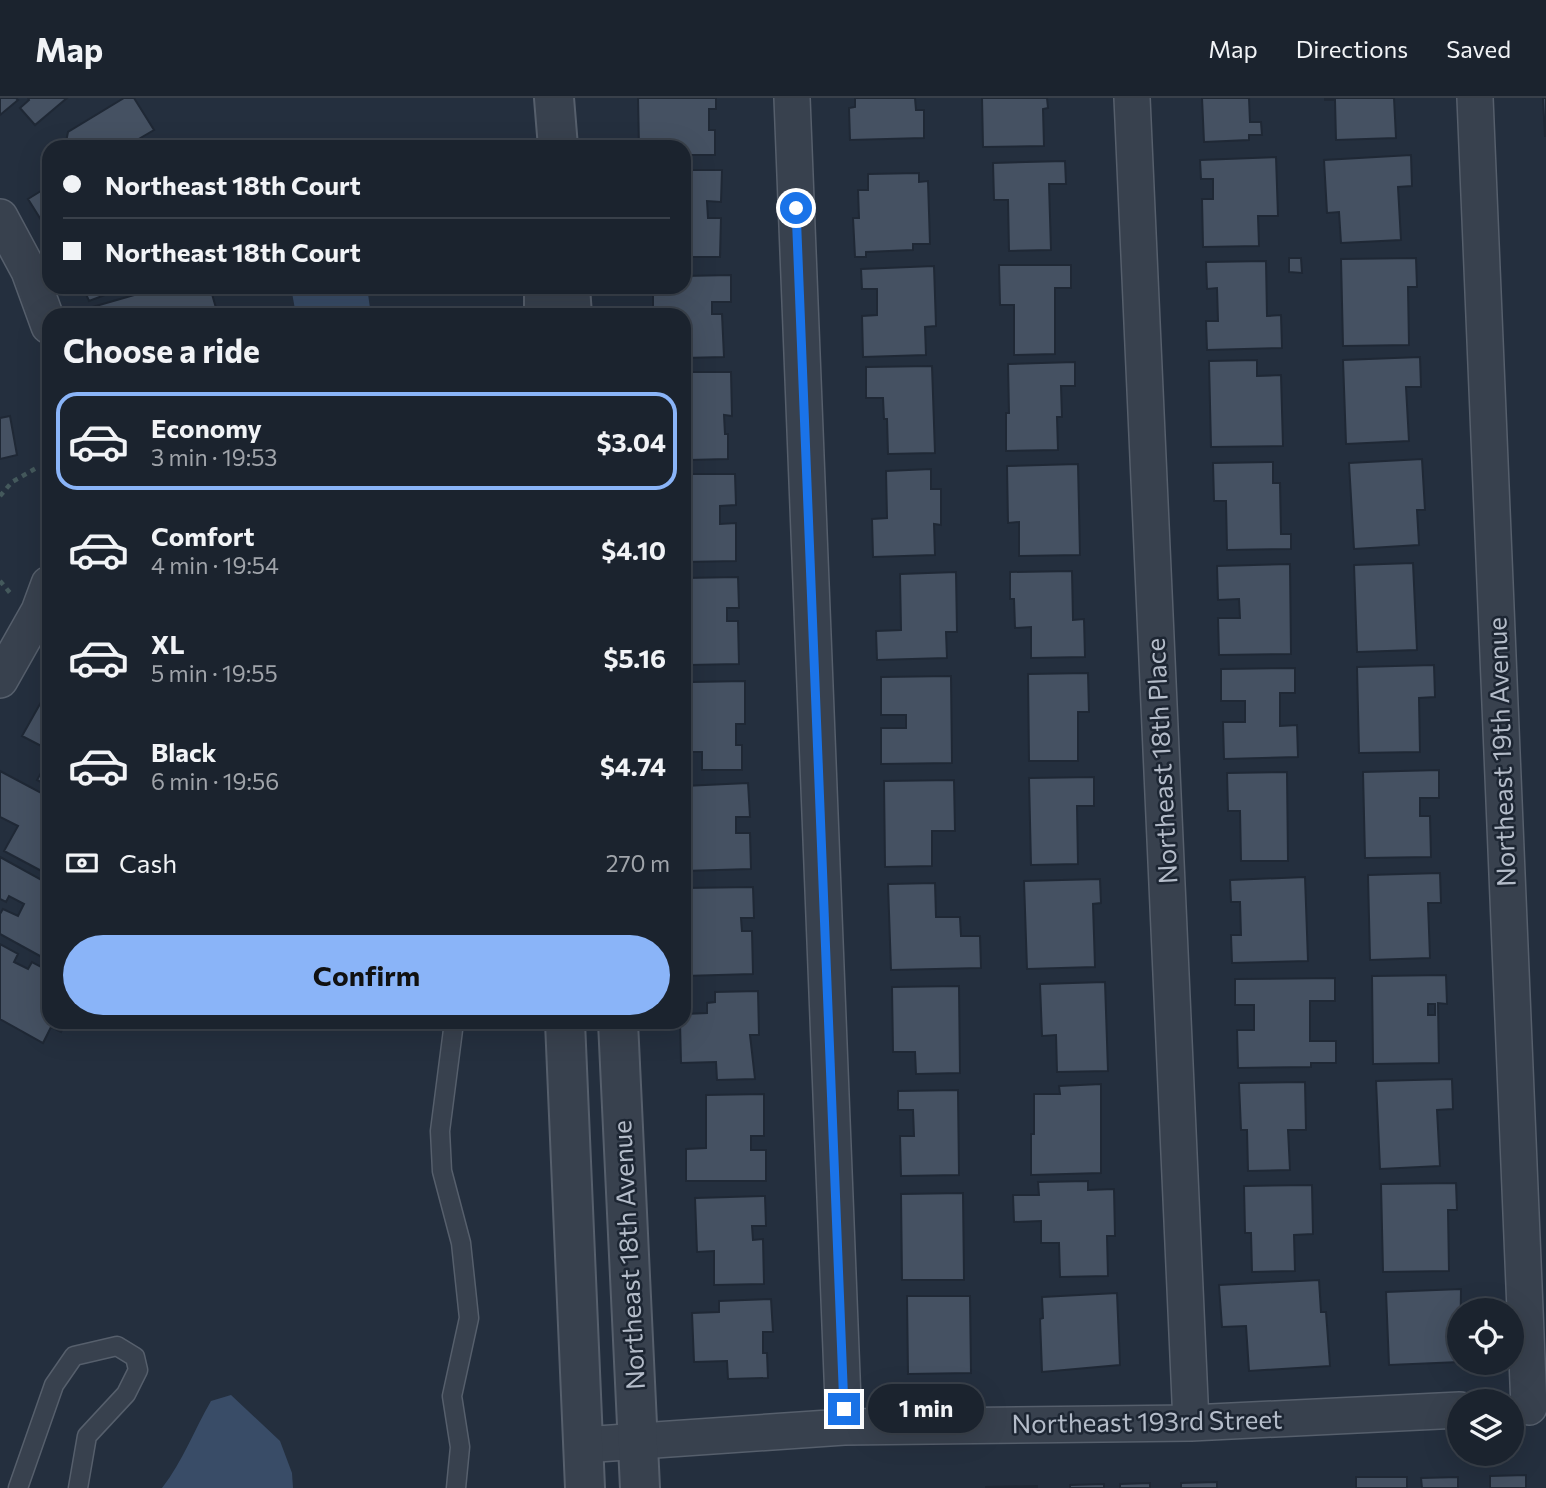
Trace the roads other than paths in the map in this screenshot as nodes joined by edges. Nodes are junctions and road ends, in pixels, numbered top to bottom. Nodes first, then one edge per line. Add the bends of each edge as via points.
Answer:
1 (544, 98) edge
2 (554, 98) edge
3 (792, 98) edge
4 (1132, 98) edge
5 (1475, 98) edge
6 (544, 140) edge
7 (557, 140) edge
8 (0, 217) edge
9 (42, 308) edge
10 (42, 605) edge
11 (0, 680) edge
12 (453, 1029) edge
13 (565, 1029) edge
14 (618, 1029) edge
15 (1529, 1407) edge
16 (1447, 1411) edge
17 (1191, 1423) junction
18 (845, 1427) junction
19 (638, 1441) junction
20 (583, 1445) junction
21 (18, 1488) edge
22 (78, 1488) edge
23 (456, 1488) edge
24 (585, 1488) edge
25 (640, 1488) edge

1 - 6 street
2 - 7 street
3 - 18 street
4 - 17 street, Northeast 18th Place
5 - 15 street, Northeast 19th Avenue
8 - 9 street via 29,271
10 - 11 street
12 - 23 lane via 440,1131 442,1171 461,1243 469,1318 452,1396 460,1447
13 - 20 street, Northeast 18th Avenue
14 - 19 street, Northeast 18th Avenue
16 - 17 street, Northeast 193rd Street
17 - 18 street, Northeast 193rd Street
18 - 19 street, Northeast 193rd Street
19 - 20 street, Northeast 193rd Street
19 - 25 street, Northeast 18th Avenue
20 - 24 street, Northeast 18th Avenue
21 - 22 lane via 54,1385 74,1356 117,1346 135,1357 138,1370 126,1394 87,1436

